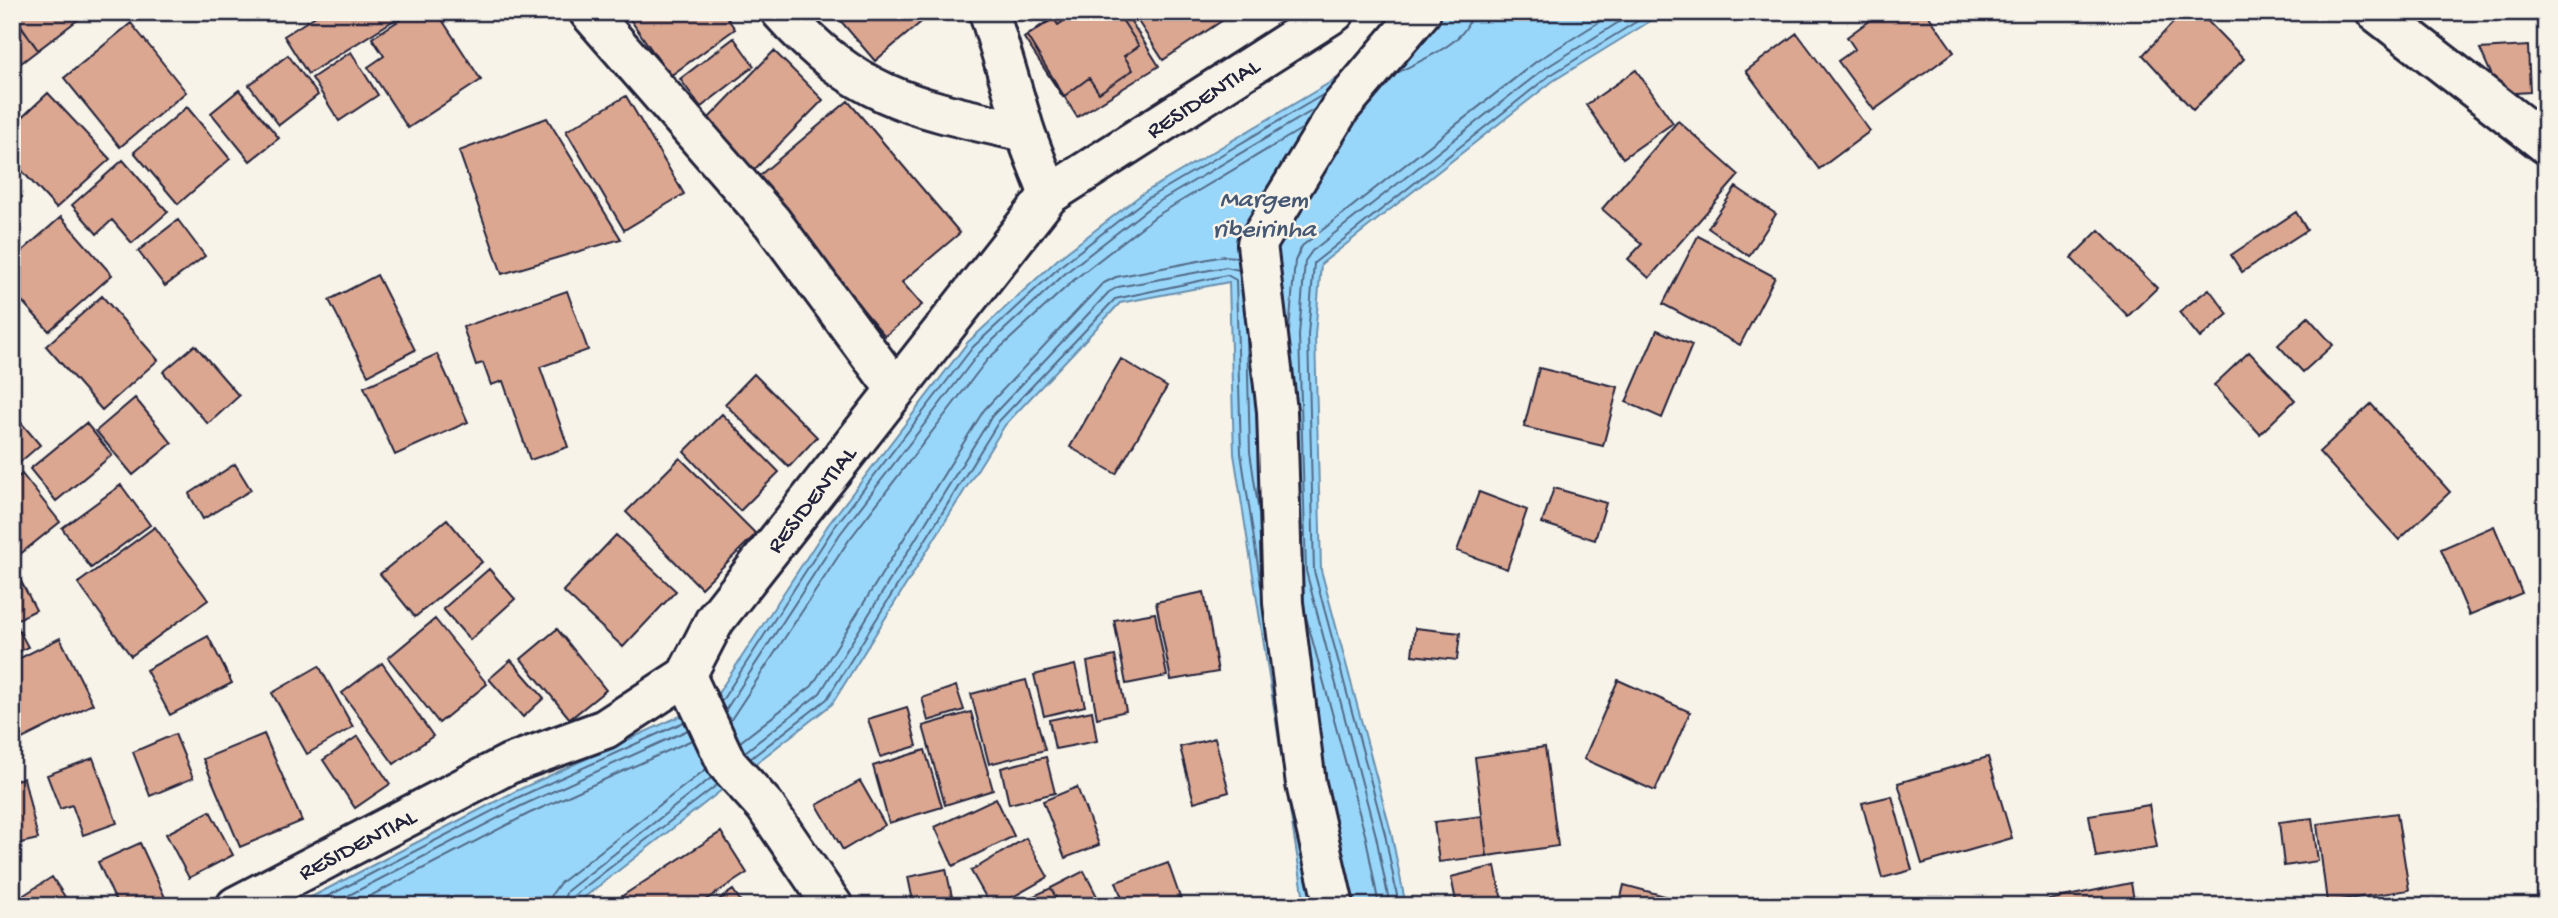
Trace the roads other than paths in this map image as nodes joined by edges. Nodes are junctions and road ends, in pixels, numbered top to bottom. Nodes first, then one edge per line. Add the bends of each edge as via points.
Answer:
1 (589, 12) edge
2 (781, 12) edge
3 (989, 12) edge
4 (1335, 12) edge
5 (1421, 12) edge
6 (2376, 12) edge
7 (1025, 132) junction
8 (2546, 144) edge
9 (1049, 195) junction
10 (894, 387) junction
11 (686, 676) junction
12 (236, 906) edge
13 (833, 906) edge
14 (1334, 906) edge

1 - 10 street via 772,222
2 - 7 street via 839,68 879,93 918,108
3 - 7 street
4 - 9 street, RESIDENTIAL
5 - 14 street via 1340,108 1257,244 1277,411 1283,603 1306,784
6 - 8 street
7 - 9 street
9 - 10 street, RESIDENTIAL
10 - 11 street, RESIDENTIAL via 715,620
11 - 12 street, RESIDENTIAL via 605,729 509,764
11 - 13 street via 727,764 765,806

